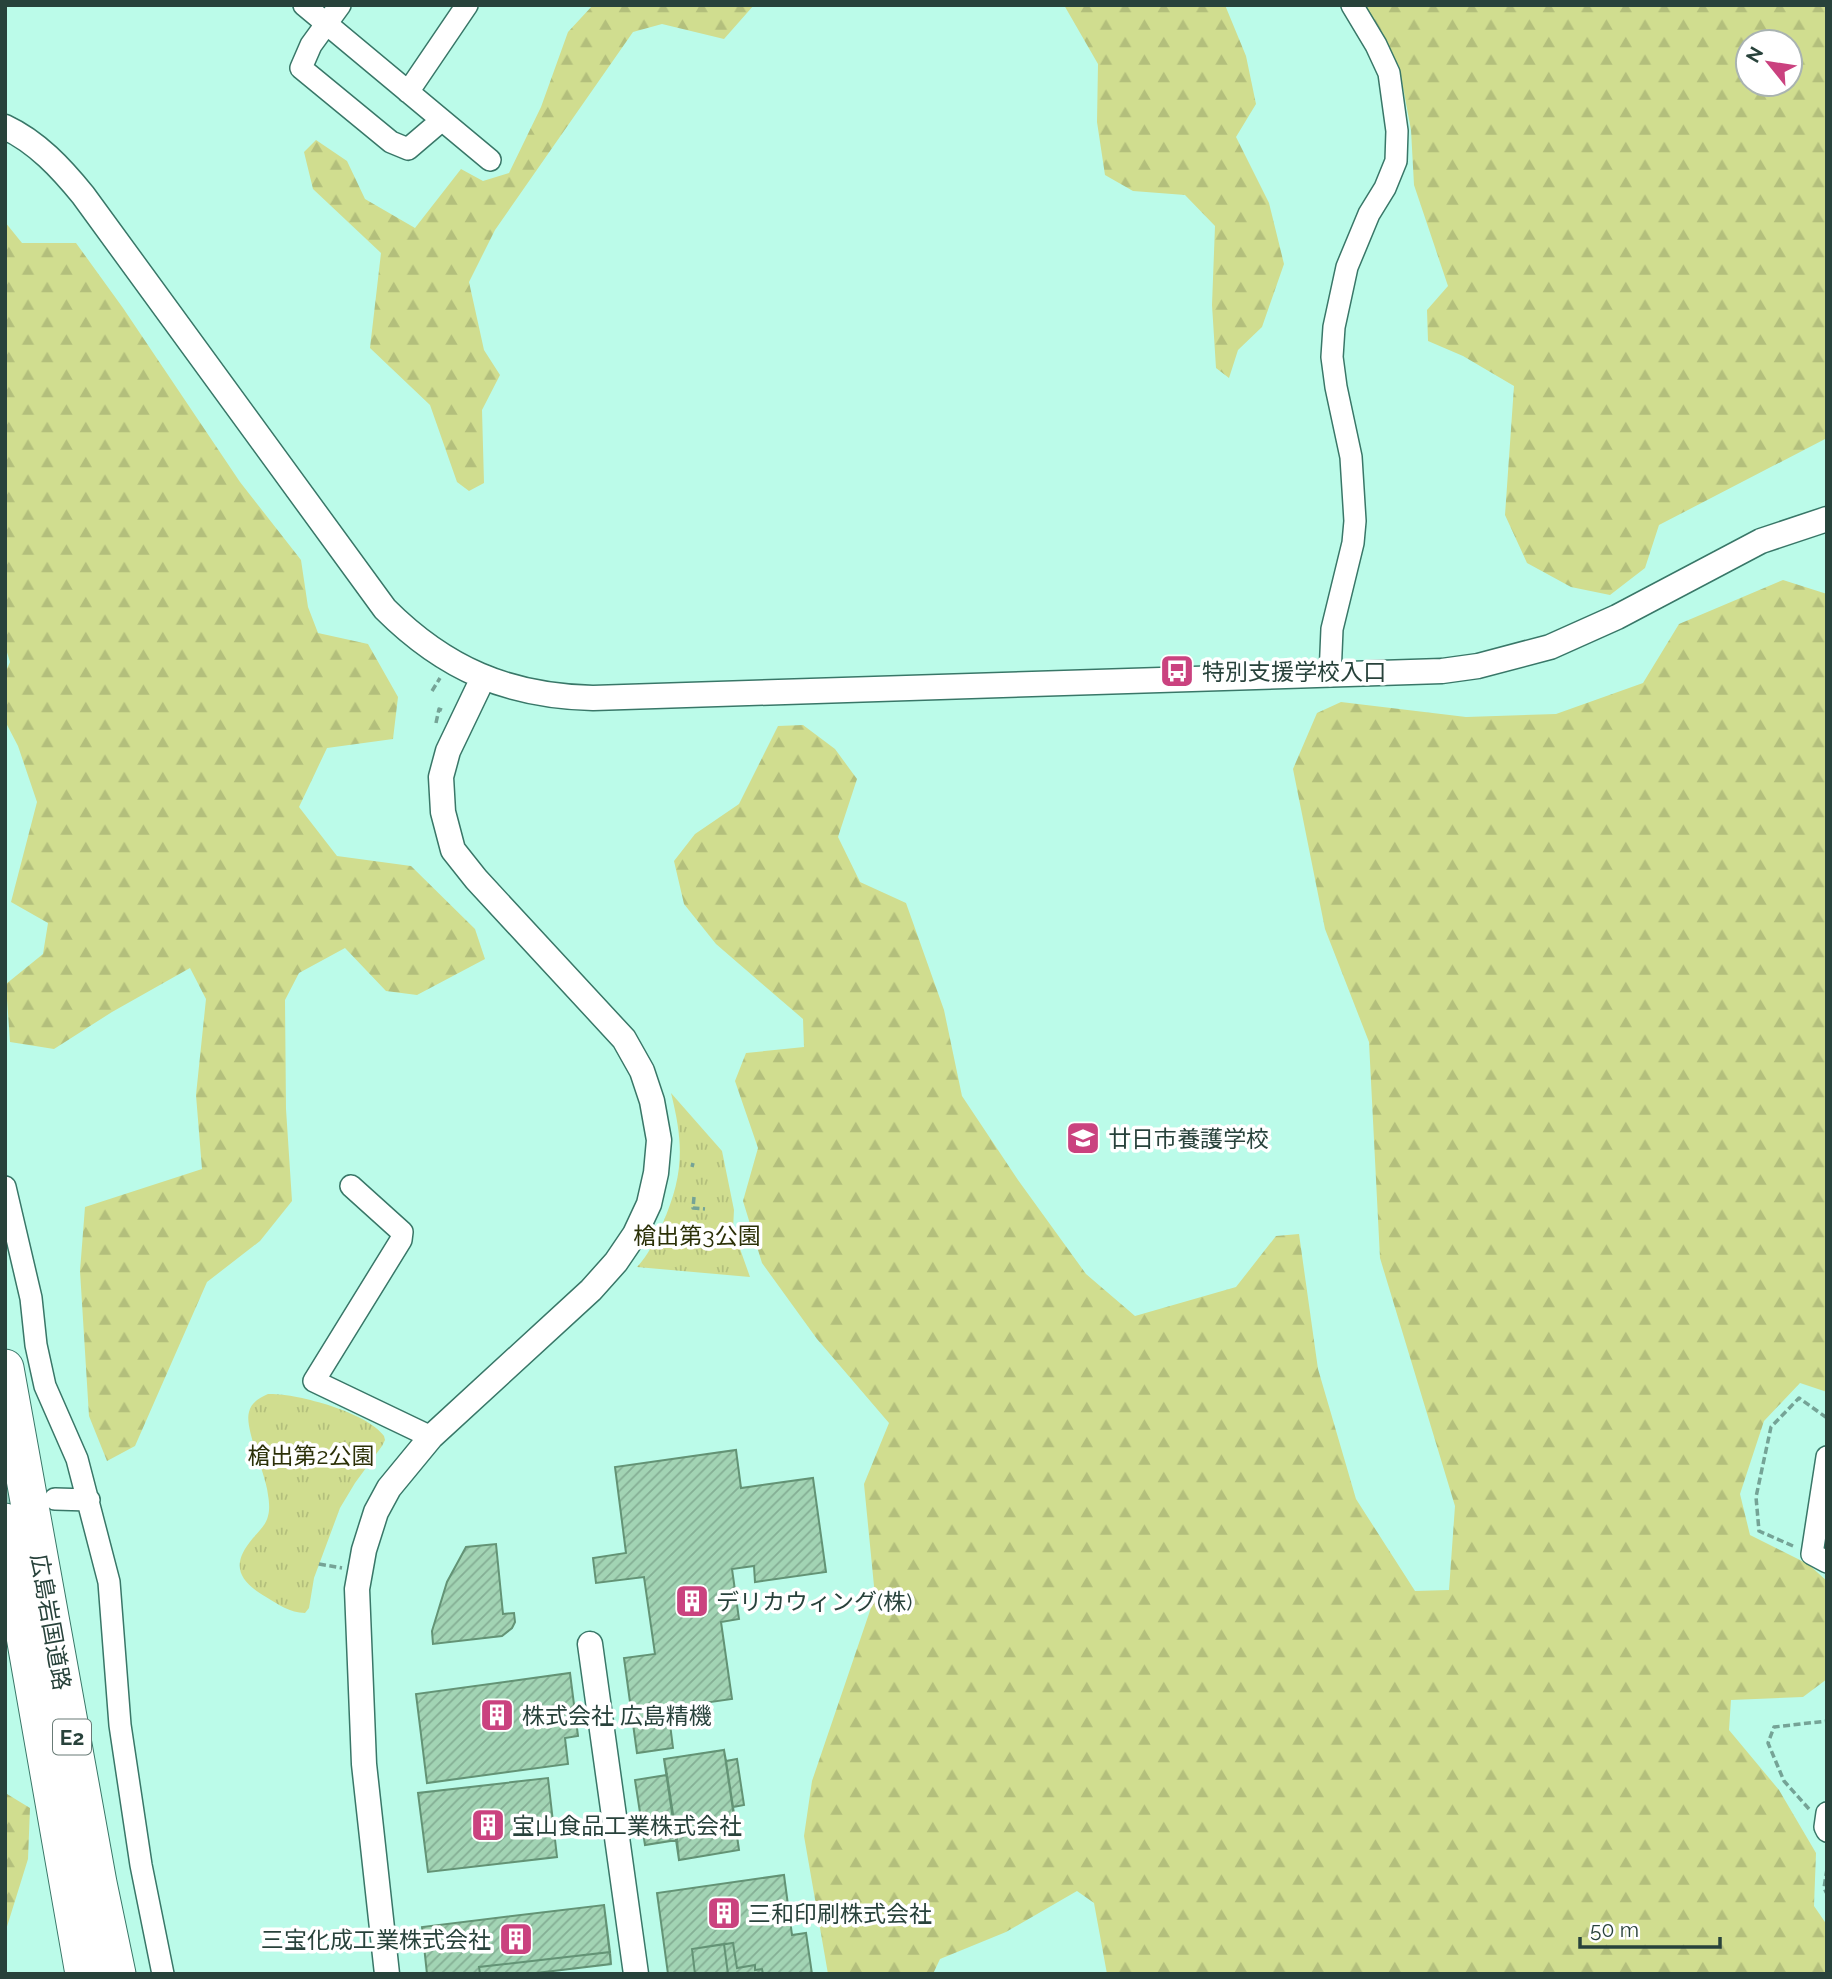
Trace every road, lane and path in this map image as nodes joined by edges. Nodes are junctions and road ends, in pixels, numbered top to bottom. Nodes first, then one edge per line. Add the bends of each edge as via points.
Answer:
1 (304, 5) edge
2 (340, 5) edge
3 (467, 5) edge
4 (1352, 5) edge
5 (326, 24) junction
6 (408, 92) junction
7 (443, 120) junction
8 (5, 127) edge
9 (490, 160) dead end
10 (1827, 519) edge
11 (1331, 676) junction
12 (483, 678) junction
13 (439, 709) dead end
14 (435, 728) dead end
15 (351, 1186) dead end
16 (5, 1187) edge
17 (694, 1197) dead end
18 (705, 1209) dead end
19 (5, 1368) edge
20 (1827, 1418) edge
21 (431, 1437) junction
22 (1827, 1457) edge
23 (55, 1499) tunnel mouth
24 (89, 1500) junction
25 (5, 1522) edge
26 (347, 1557) dead end
27 (1820, 1558) edge
28 (320, 1564) dead end
29 (341, 1568) dead end
30 (342, 1578) dead end
31 (590, 1644) dead end
32 (1827, 1721) edge
33 (1826, 1824) edge
34 (1827, 1869) edge
35 (1827, 1894) edge
36 (109, 1970) edge
37 (163, 1974) edge
38 (387, 1974) edge
39 (636, 1974) edge

1 - 5 street
2 - 5 street
3 - 6 street
4 - 11 street via 1389,73 1397,131 1396,162 1347,267 1334,327 1332,357 1356,509 1353,543 1332,629
5 - 6 street
5 - 7 street via 301,68 321,85 391,142 408,149
6 - 7 street
7 - 9 street
8 - 12 street via 52,160 83,195 385,609 423,644
10 - 11 street via 1761,541 1550,647 1442,671
11 - 12 street via 593,698 541,695
12 - 21 street via 448,751 441,777 443,812 453,850 624,1039 649,1091 659,1139 649,1205 616,1262
13 - 14 path
15 - 21 street via 402,1232 401,1240 314,1381
16 - 24 street via 31,1298 44,1386 77,1459
17 - 18 path via 692,1208
19 - 36 highway, 広島岩国道路 / E2 via 98,1883
20 - 27 path via 1799,1398 1771,1427 1756,1497 1759,1531
21 - 38 street via 389,1488 376,1512 356,1589 364,1764
22 - 27 street
23 - 24 street
24 - 37 street via 108,1582 120,1725
25 - 36 highway, 広島岩国道路 / E2
26 - 30 path
28 - 29 path
31 - 39 street
32 - 33 path via 1774,1727 1768,1743 1784,1781
34 - 35 path

